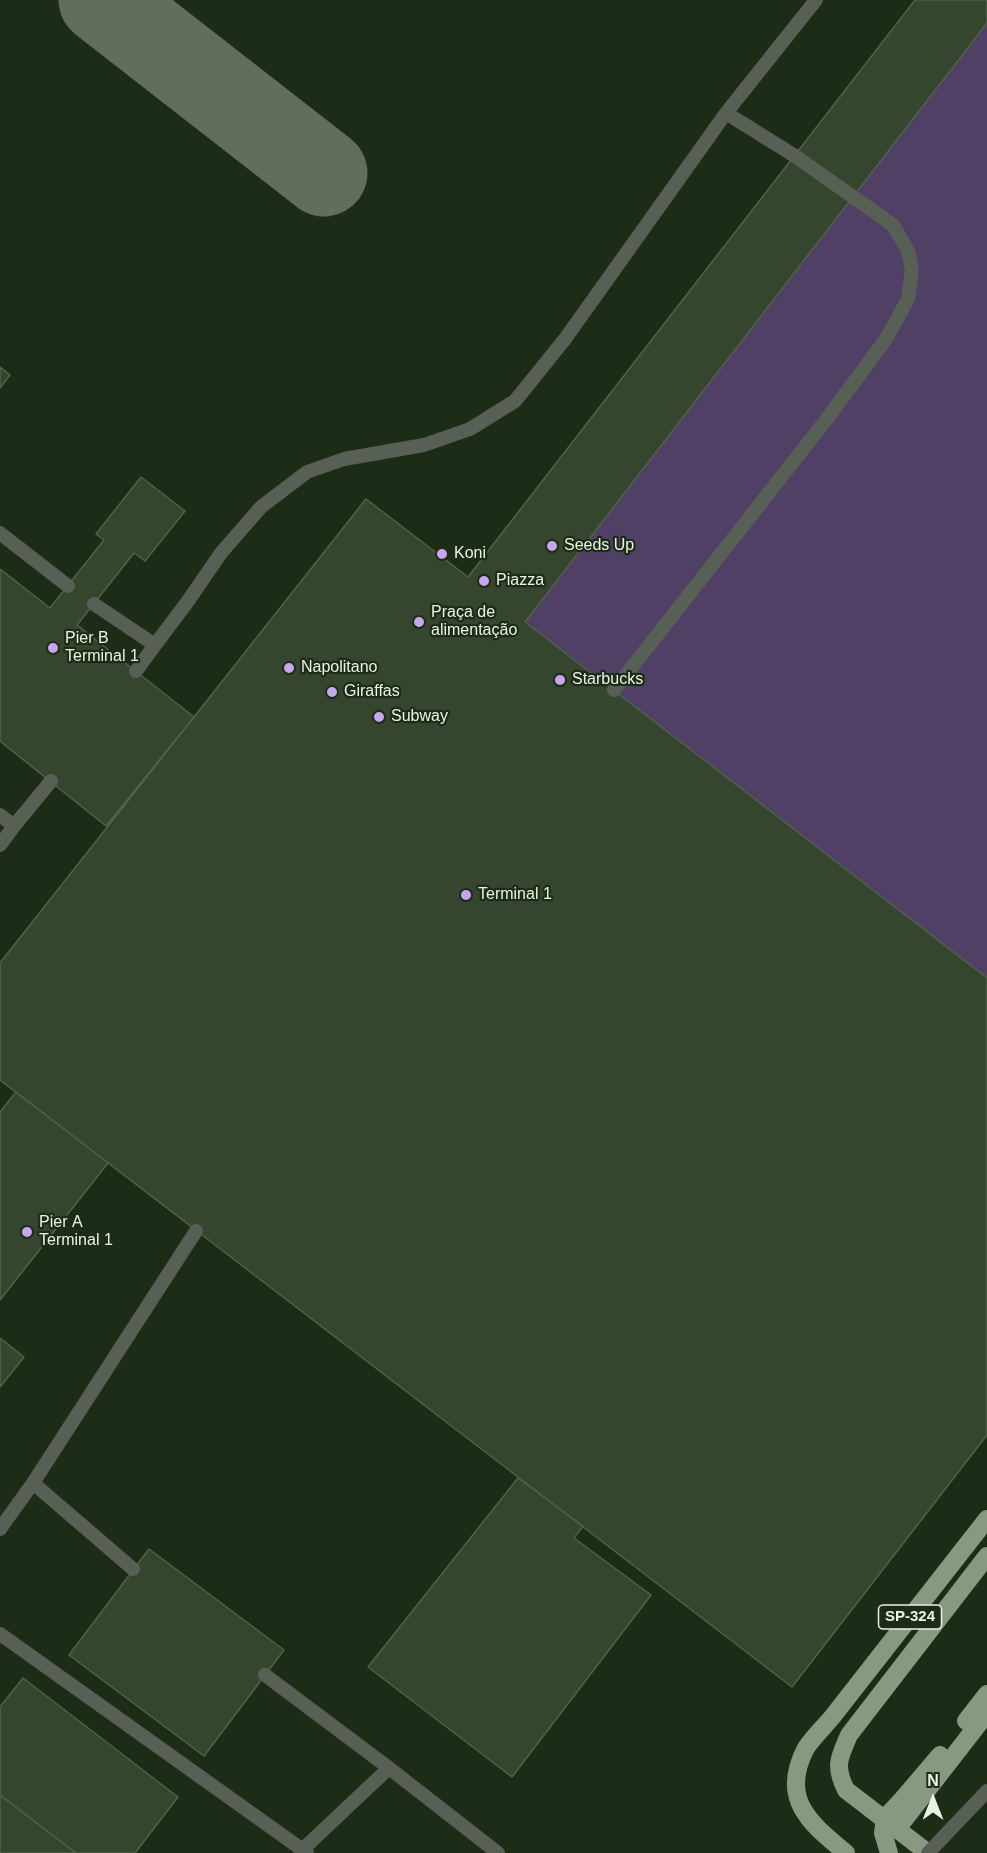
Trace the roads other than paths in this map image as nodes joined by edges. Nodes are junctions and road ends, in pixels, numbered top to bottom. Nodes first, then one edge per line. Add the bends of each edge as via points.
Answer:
1 (816, 0) edge
2 (726, 113) junction
3 (0, 533) edge
4 (68, 586) dead end
5 (94, 604) dead end
6 (155, 645) junction
7 (136, 671) dead end
8 (614, 690) dead end
9 (51, 781) dead end
10 (0, 814) edge
11 (14, 826) junction
12 (0, 845) edge
13 (196, 1231) dead end
14 (33, 1483) junction
15 (987, 1519) edge
16 (0, 1529) edge
17 (987, 1556) edge
18 (133, 1569) dead end
19 (0, 1634) edge
20 (265, 1675) dead end
21 (987, 1694) edge
22 (987, 1713) edge
23 (389, 1768) junction
24 (987, 1791) edge
25 (897, 1829) junction
26 (303, 1852) edge
27 (498, 1853) edge
28 (846, 1853) edge
29 (889, 1853) edge
30 (928, 1853) edge

1 - 2 lane
2 - 6 lane via 565,339 515,401 470,429 424,445 344,459 307,472 261,507 221,553
2 - 8 lane via 893,225 908,251 912,270 908,299 886,339 826,420
3 - 4 lane
5 - 6 lane
6 - 7 lane
9 - 11 lane
10 - 11 lane
11 - 12 lane
13 - 14 lane
14 - 16 lane
14 - 18 lane
15 - 28 main road, SP-324 via 807,1746 797,1770 800,1807 817,1829
17 - 25 main road via 849,1735 839,1758 839,1776 846,1790
19 - 26 lane
20 - 23 lane
21 - 29 main road, bridge via 885,1818 883,1833
22 - 25 main road
23 - 26 lane
23 - 27 lane
24 - 30 lane, bridge
25 - 30 main road

